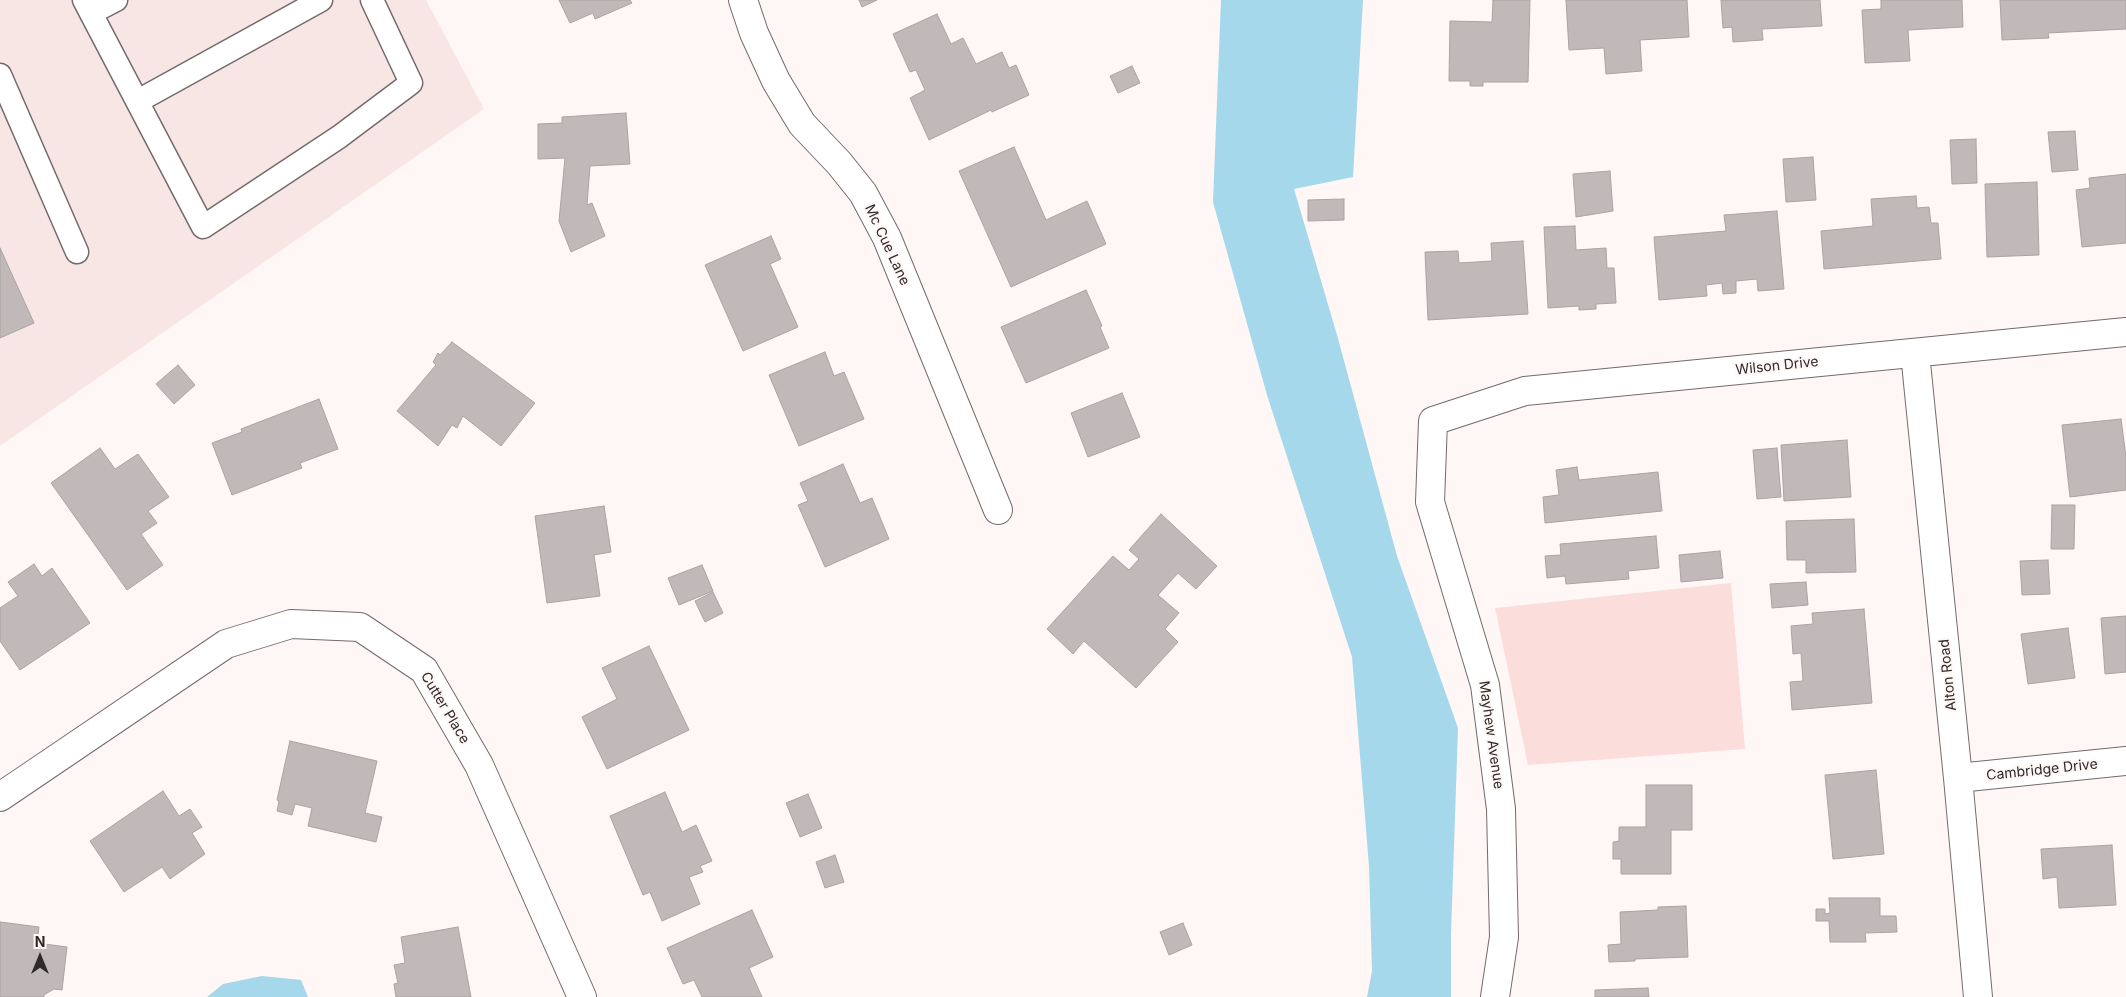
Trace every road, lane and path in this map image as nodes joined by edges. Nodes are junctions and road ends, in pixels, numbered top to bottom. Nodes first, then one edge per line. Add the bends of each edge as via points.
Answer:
1 (116, 0) edge
2 (321, 0) edge
3 (372, 0) edge
4 (743, 0) edge
5 (88, 7) edge
6 (0, 75) edge
7 (138, 101) junction
8 (77, 252) dead end
9 (2126, 332) edge
10 (1915, 352) junction
11 (1432, 420) joint
12 (998, 510) dead end
13 (2126, 761) edge
14 (1958, 778) junction
15 (0, 797) edge
16 (582, 997) edge
17 (1496, 997) edge
18 (1978, 997) edge

1 - 5 lane
2 - 7 lane
3 - 7 lane via 411,83 339,137 204,227
4 - 12 street, Mc Cue Lane via 776,80 802,124 863,193 887,238
5 - 7 lane
6 - 8 lane
9 - 10 street, Wilson Drive
10 - 11 street, Wilson Drive via 1525,392
10 - 14 street, Alton Road
11 - 17 street, Mayhew Avenue via 1430,502 1485,685 1501,809 1504,937
13 - 14 street, Cambridge Drive
14 - 18 street, Alton Road
15 - 16 street, Cutter Place via 226,644 291,624 360,627 424,670 479,765

